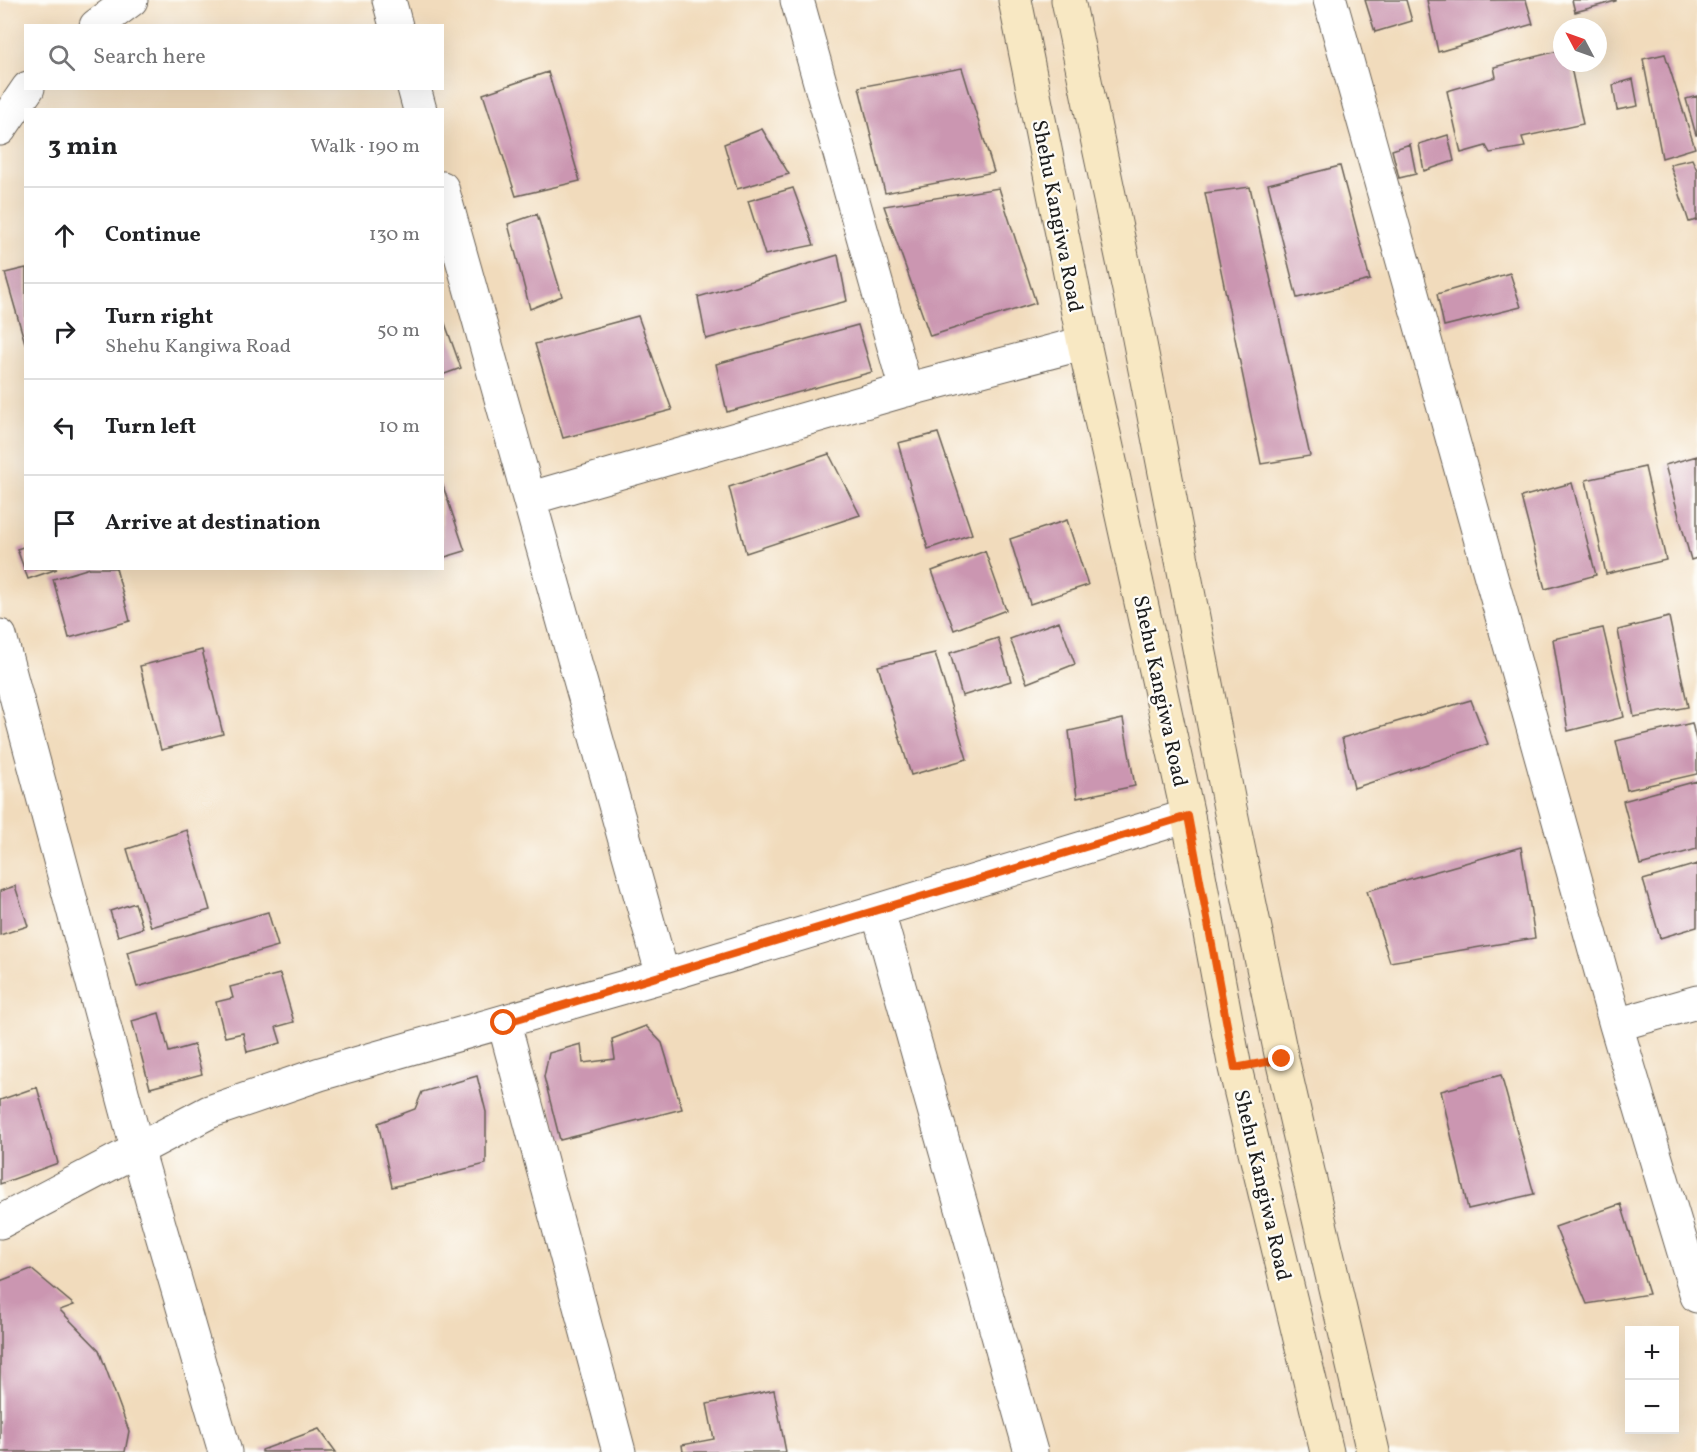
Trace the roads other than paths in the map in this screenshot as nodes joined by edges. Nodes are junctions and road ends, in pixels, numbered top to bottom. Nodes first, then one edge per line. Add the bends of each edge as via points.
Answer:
1 (131, 0) edge
2 (389, 0) edge
3 (797, 0) edge
4 (1015, 0) edge
5 (1068, 0) edge
6 (1330, 0) edge
7 (99, 24) edge
8 (395, 24) edge
9 (27, 90) edge
10 (415, 90) edge
11 (419, 108) edge
12 (0, 129) edge
13 (444, 195) edge
14 (1084, 343) junction
15 (906, 390) junction
16 (531, 498) junction
17 (2, 650) edge
18 (1188, 816) junction
19 (878, 912) junction
20 (663, 976) junction
21 (1697, 1002) edge
22 (504, 1023) junction
23 (1616, 1025) junction
24 (1282, 1059) junction
25 (1235, 1068) junction
26 (138, 1152) junction
27 (0, 1222) edge
28 (1697, 1296) edge
29 (225, 1452) edge
30 (619, 1452) edge
31 (1031, 1452) edge
32 (1327, 1452) edge
33 (1373, 1452) edge

1 - 7 street
2 - 8 street
3 - 15 street
4 - 14 main road, Shehu Kangiwa Road
5 - 24 main road, Shehu Kangiwa Road via 1137,323
6 - 23 street
9 - 12 street
10 - 11 street
13 - 16 street
14 - 15 street
14 - 18 main road, Shehu Kangiwa Road
15 - 16 street
16 - 20 street
17 - 26 street
18 - 19 street
18 - 25 main road, Shehu Kangiwa Road
19 - 20 street
19 - 31 street
20 - 22 street
21 - 23 street
22 - 26 street via 320,1074 209,1113
22 - 30 street
23 - 28 street
24 - 25 main road
24 - 33 main road, Shehu Kangiwa Road
25 - 32 main road, Shehu Kangiwa Road
26 - 27 street
26 - 29 street

